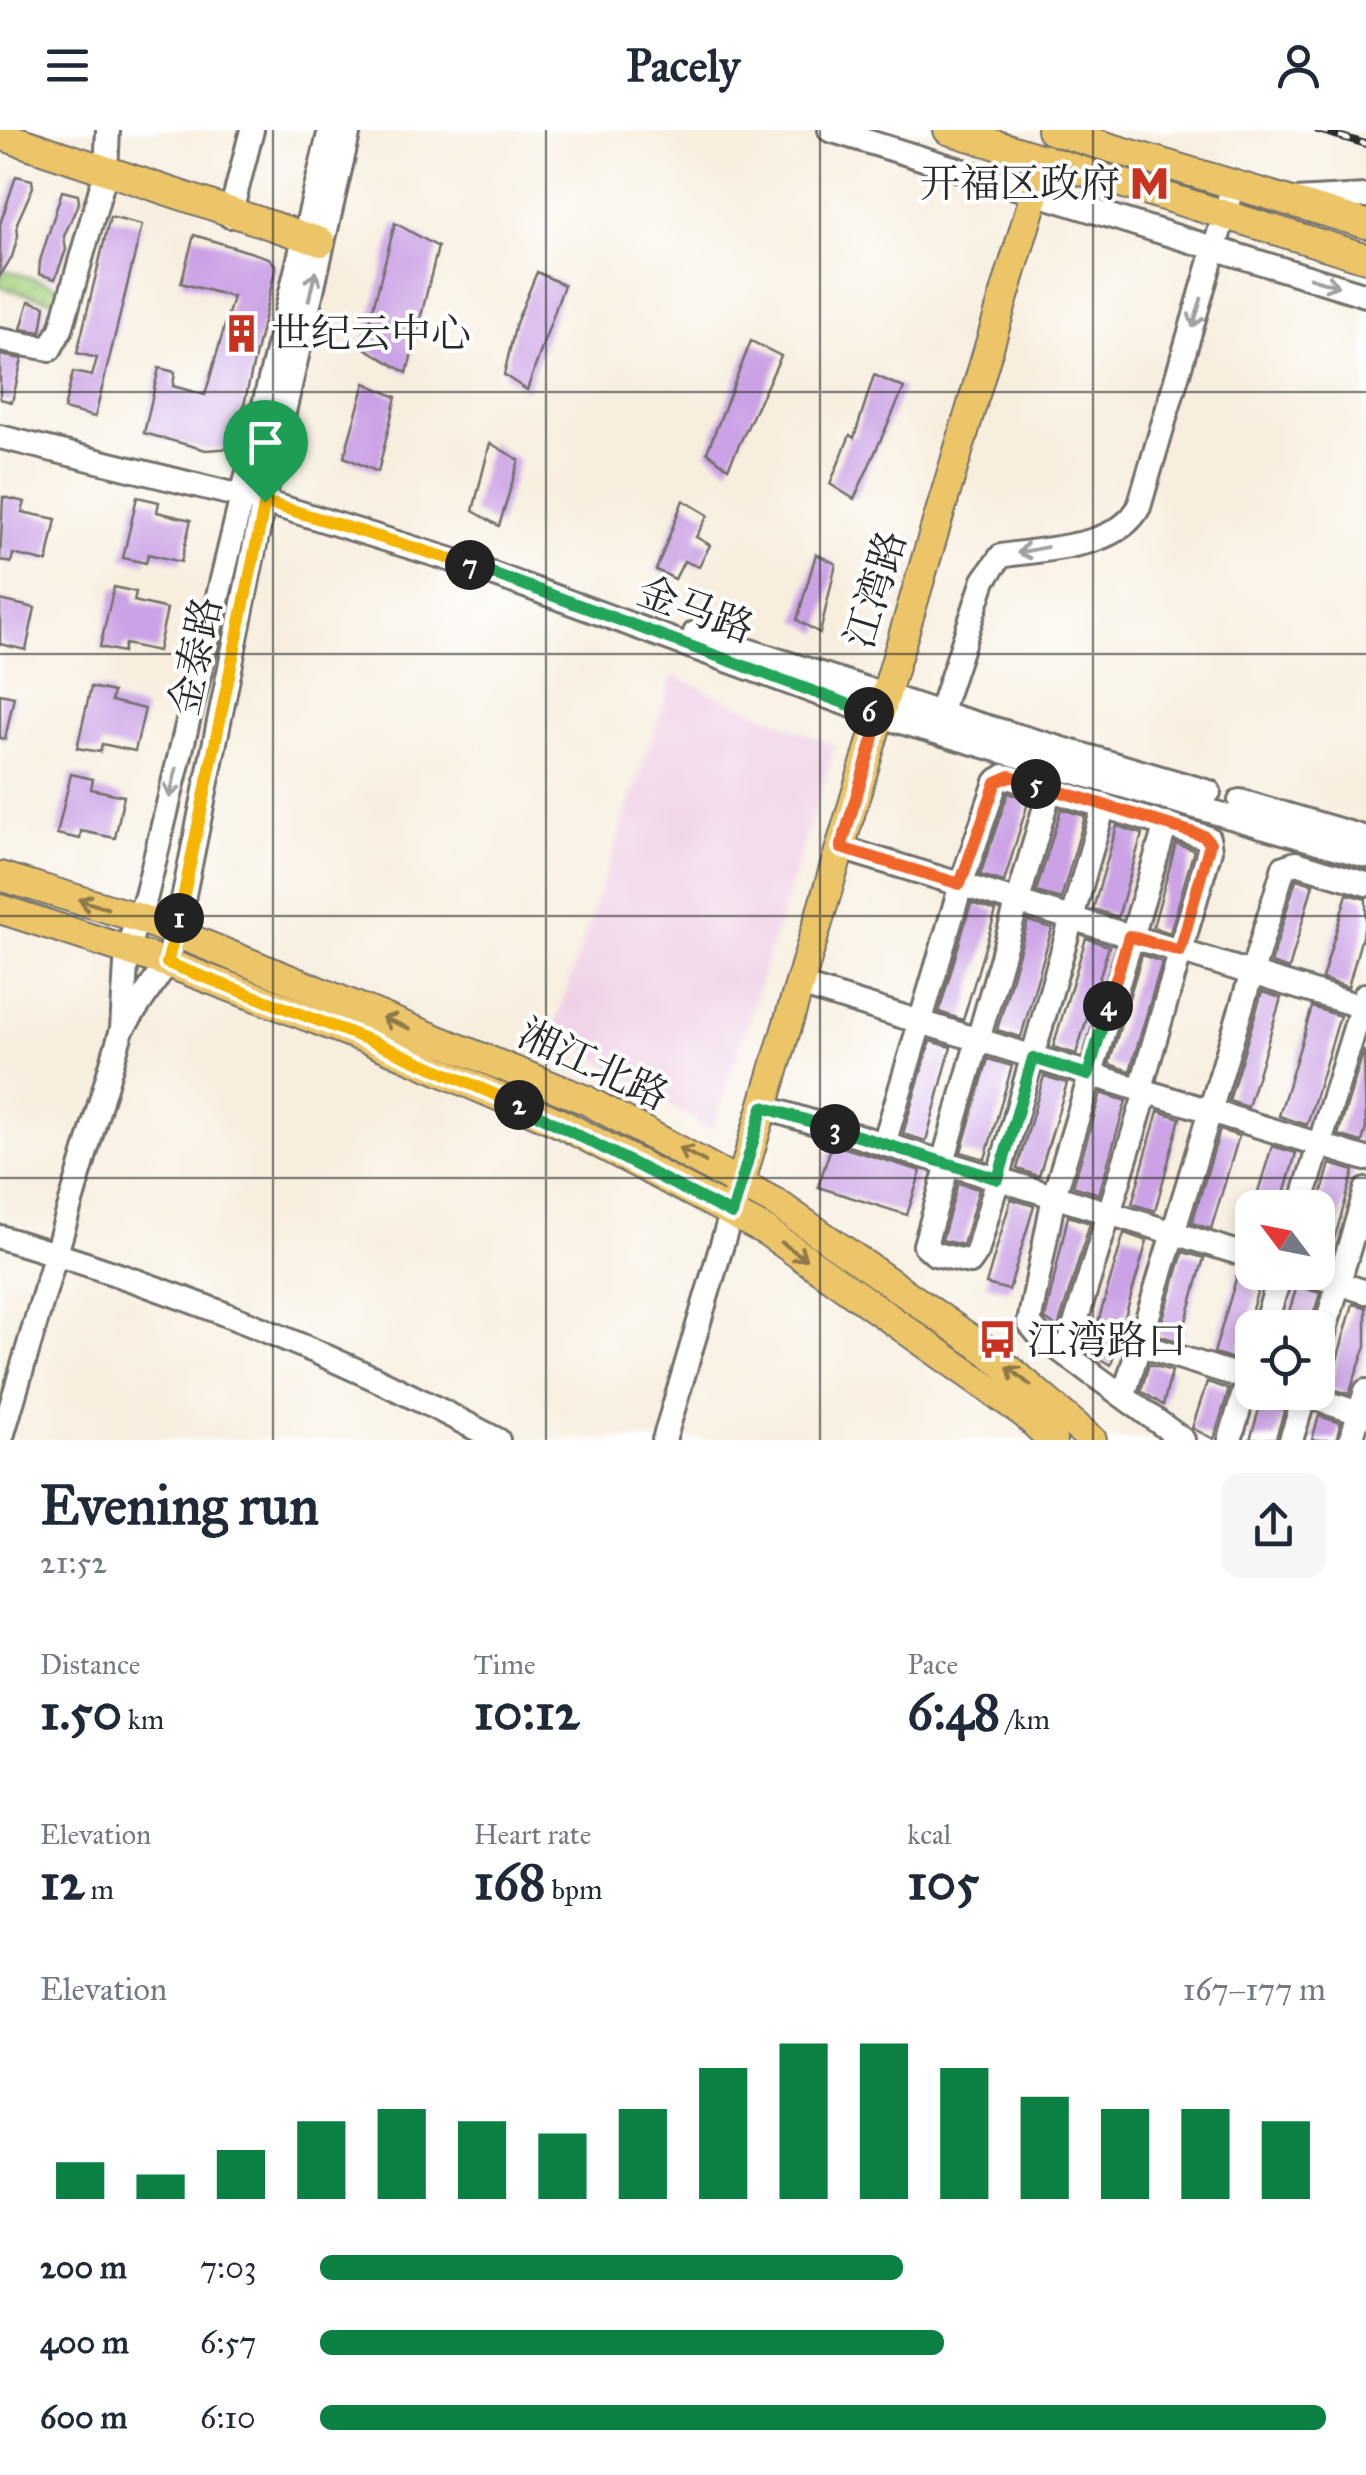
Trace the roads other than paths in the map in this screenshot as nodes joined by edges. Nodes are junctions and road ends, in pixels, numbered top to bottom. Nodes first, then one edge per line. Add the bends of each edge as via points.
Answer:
1 (108, 130) edge
2 (252, 130) edge
3 (330, 130) edge
4 (349, 130) edge
5 (830, 130) edge
6 (948, 130) edge
7 (1051, 130) edge
8 (1099, 130) edge
9 (0, 135) edge
10 (1128, 153) junction
11 (1045, 160) junction
12 (106, 171) junction
13 (1234, 185) junction
14 (1035, 194) junction
15 (1366, 196) edge
16 (1284, 200) junction
17 (230, 216) junction
18 (1225, 216) junction
19 (1366, 224) edge
20 (312, 240) junction
21 (1216, 250) junction
22 (1366, 258) edge
23 (1366, 295) edge
24 (0, 340) edge
25 (0, 425) edge
26 (0, 436) edge
27 (241, 490) junction
28 (266, 496) junction
29 (882, 706) junction
30 (940, 713) junction
31 (1050, 789) junction
32 (1104, 805) junction
33 (1166, 824) junction
34 (1366, 838) edge
35 (841, 848) junction
36 (1366, 856) edge
37 (0, 876) edge
38 (960, 884) junction
39 (1366, 884) edge
40 (1018, 902) junction
41 (0, 908) edge
42 (139, 918) junction
43 (1073, 919) junction
44 (176, 934) junction
45 (1129, 936) junction
46 (127, 949) junction
47 (1180, 951) junction
48 (167, 963) junction
49 (1252, 973) junction
50 (800, 985) junction
51 (1365, 1002) edge
52 (919, 1024) junction
53 (122, 1029) junction
54 (977, 1042) junction
55 (1033, 1058) junction
56 (1088, 1075) junction
57 (1143, 1091) junction
58 (763, 1107) junction
59 (1210, 1112) junction
60 (884, 1144) junction
61 (1320, 1145) junction
62 (1366, 1159) edge
63 (945, 1163) junction
64 (998, 1179) junction
65 (741, 1180) junction
66 (1306, 1190) edge
67 (1366, 1190) edge
68 (1054, 1196) junction
69 (1109, 1213) junction
70 (732, 1214) junction
71 (1174, 1233) junction
72 (0, 1236) edge
73 (1235, 1252) edge
74 (56, 1254) junction
75 (1335, 1282) edge
76 (1338, 1283) junction
77 (1366, 1292) edge
78 (1330, 1310) edge
79 (1140, 1345) junction
80 (1066, 1354) junction
81 (1235, 1371) edge
82 (1124, 1395) junction
83 (1335, 1400) edge
84 (1364, 1406) edge
85 (1240, 1410) edge
86 (1298, 1410) edge
87 (1, 1440) edge
88 (498, 1440) edge
89 (664, 1440) edge
90 (1052, 1440) edge
91 (1092, 1440) edge
92 (1182, 1440) edge
93 (1230, 1440) edge
94 (1292, 1440) edge
95 (1351, 1440) edge

1 - 12 street
2 - 17 street
3 - 20 street
4 - 20 street, 金泰路
5 - 14 street
6 - 11 main road
7 - 10 main road
8 - 10 street
9 - 12 main road
10 - 13 main road
11 - 14 main road, 江湾路
11 - 18 main road
12 - 17 main road
12 - 24 street via 50,348
13 - 16 main road
13 - 18 street
14 - 21 street
14 - 29 main road, 江湾路
15 - 16 street
16 - 19 main road
17 - 20 main road
18 - 21 street
18 - 22 main road
20 - 27 street
28 -> 20 street, 金泰路
21 -> 23 street
21 -> 30 street via 1130,525 1108,536 1001,556 984,580
25 - 27 street, 金马路
26 - 27 street, 金马路
27 - 28 street, 金马路
27 -> 42 street
28 - 29 street, 金马路
28 - 44 street, 金泰路
29 - 30 street, 金马路
29 - 35 main road, 江湾路
29 - 36 street, 金马路
30 - 34 street, 金马路
31 - 32 street
31 - 38 street via 999,778
31 - 40 street
32 - 33 street
32 - 43 street
33 - 45 street
33 - 47 street via 1210,843
35 - 38 street
35 - 50 main road, 江湾路
42 -> 37 main road, 湘江北路
38 - 40 street
38 - 52 street
39 - 49 street via 1288,863
40 - 43 street
40 - 54 street
41 - 46 main road, 湘江北路
42 - 44 main road, 湘江北路
42 - 46 street
43 - 45 street
43 - 55 street
44 - 48 street, 金泰路
65 -> 44 main road, 湘江北路 via 586,1100
45 - 47 street
45 - 56 street
46 - 48 main road, 湘江北路
46 - 53 street
47 - 49 street
47 - 57 street
48 - 53 street, 金泰路
48 - 70 main road, 湘江北路 via 562,1124
49 - 51 street
49 - 59 street
50 - 52 street
50 - 58 main road, 江湾路
51 - 61 street
52 - 54 street
52 - 60 street
53 - 74 street
54 - 55 street
54 - 63 street
55 - 56 street
55 - 64 street
56 - 57 street
56 - 68 street
57 - 59 street
57 - 69 street
58 - 60 street
58 - 65 main road, 江湾路
59 - 61 street
59 - 71 street
60 - 63 street
61 - 62 street
61 - 66 street
63 - 64 street
63 - 64 street via 926,1245 935,1254 974,1259
64 - 68 street
65 - 70 main road, 江湾路
91 -> 65 main road, 湘江北路 via 988,1350
67 - 76 street
68 - 69 street
68 - 80 street via 1029,1323
69 - 71 street
69 - 80 street
70 - 89 street
70 -> 90 main road, 湘江北路 via 766,1231 1025,1414
71 - 73 street
71 - 79 street
72 - 74 street
74 - 87 street
74 - 88 street via 248,1320
75 - 76 street
76 - 77 street
76 - 78 street
79 - 81 street
79 - 82 street
80 - 82 street
82 - 92 street
83 - 84 street
84 - 95 street
85 - 93 street
86 - 94 street

